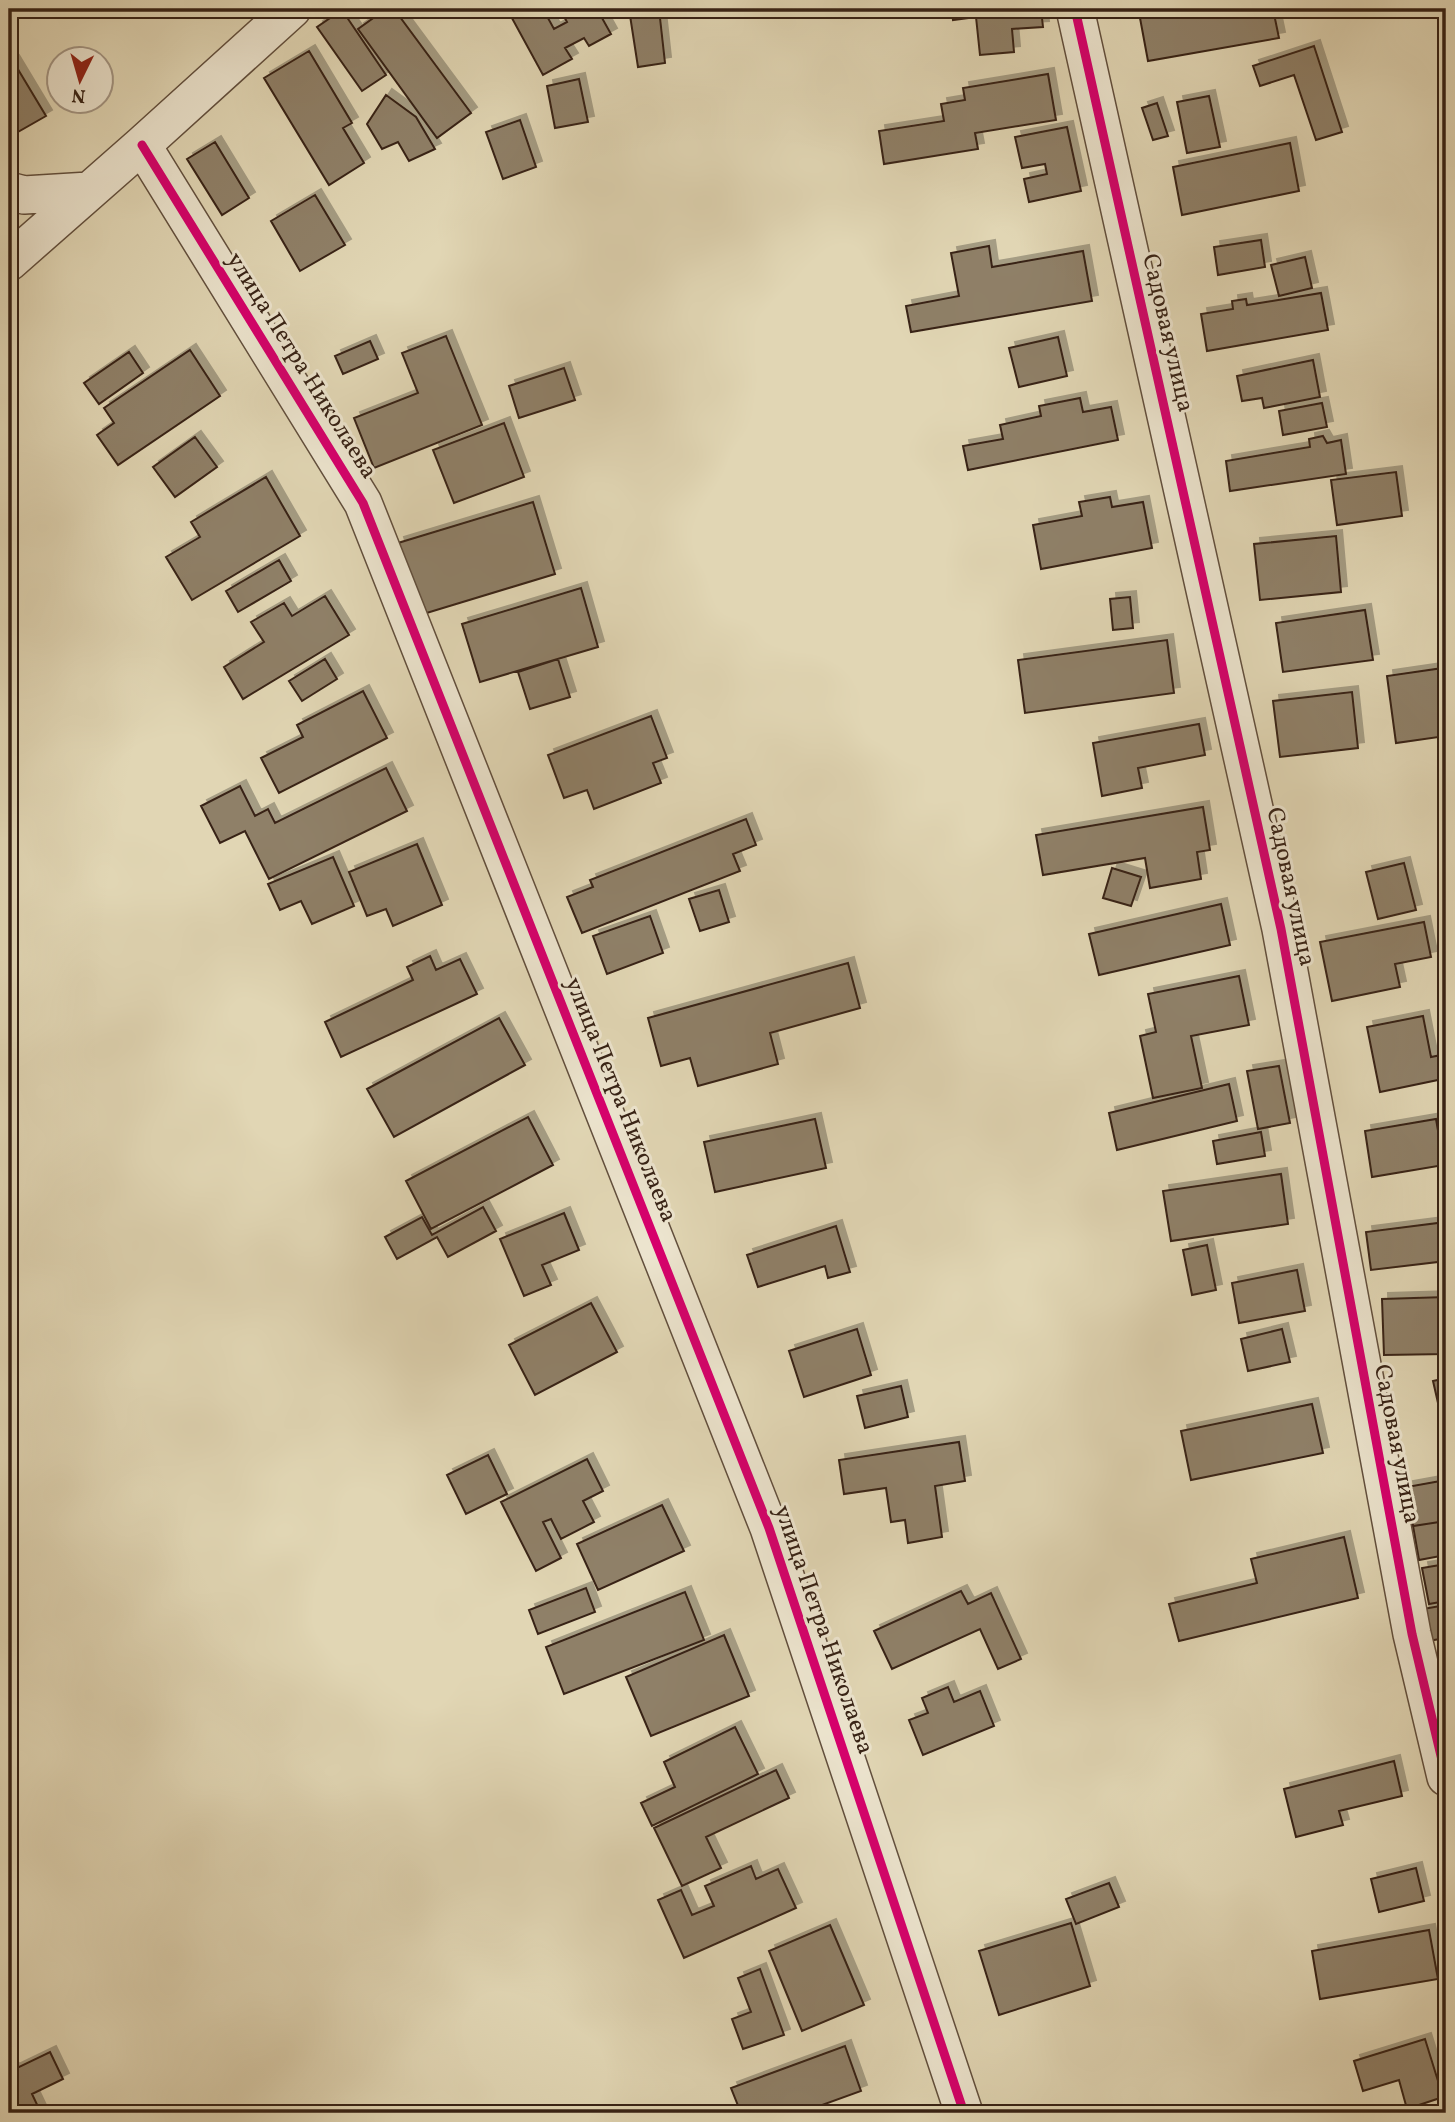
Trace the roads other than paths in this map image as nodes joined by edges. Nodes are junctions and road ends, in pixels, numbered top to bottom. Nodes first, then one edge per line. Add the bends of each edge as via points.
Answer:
1 (292, 9) edge
2 (1075, 9) edge
3 (142, 145) junction
4 (9, 191) edge
5 (89, 191) junction
6 (9, 261) edge
7 (1446, 1777) edge
8 (964, 2113) edge

1 - 3 street
2 - 7 street, Садовая улица via 1281,929 1412,1634
3 - 5 street
3 - 8 street, улица Петра Николаева via 363,503 769,1528
4 - 5 street via 24,195
5 - 6 street

